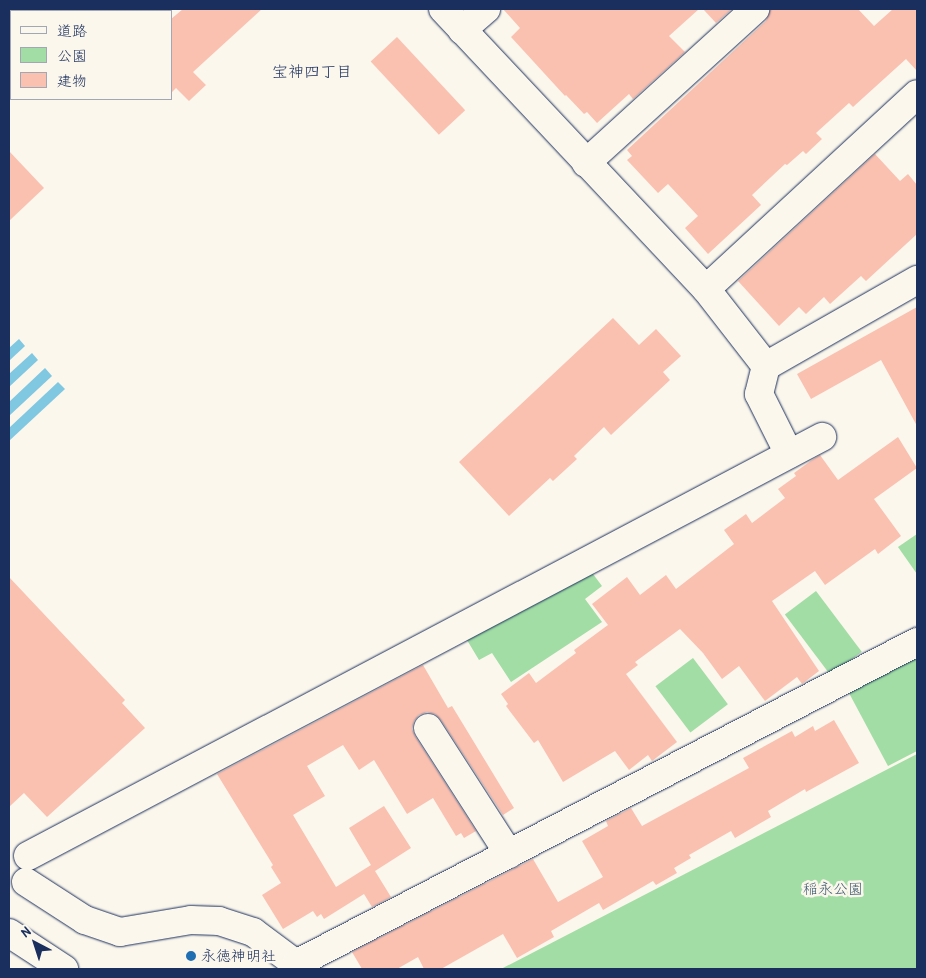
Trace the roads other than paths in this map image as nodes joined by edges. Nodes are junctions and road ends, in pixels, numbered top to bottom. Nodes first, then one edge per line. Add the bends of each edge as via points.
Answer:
1 (442, 9) edge
2 (486, 9) edge
3 (755, 9) edge
4 (462, 30) junction
5 (917, 94) edge
6 (586, 163) junction
7 (917, 280) edge
8 (706, 290) junction
9 (766, 366) junction
10 (822, 437) dead end
11 (789, 454) junction
12 (917, 642) edge
13 (428, 728) dead end
14 (509, 854) junction
15 (9, 933) edge
16 (64, 969) edge

1 - 4 street
2 - 4 street
3 - 6 street
4 - 6 street
5 - 8 street
6 - 8 street
7 - 9 street
8 - 9 street
9 - 11 street via 759,394
10 - 11 street
11 - 14 street via 27,869 85,920 120,932 191,920 219,921 253,932 296,964
12 - 14 street
13 - 14 street
15 - 16 street

